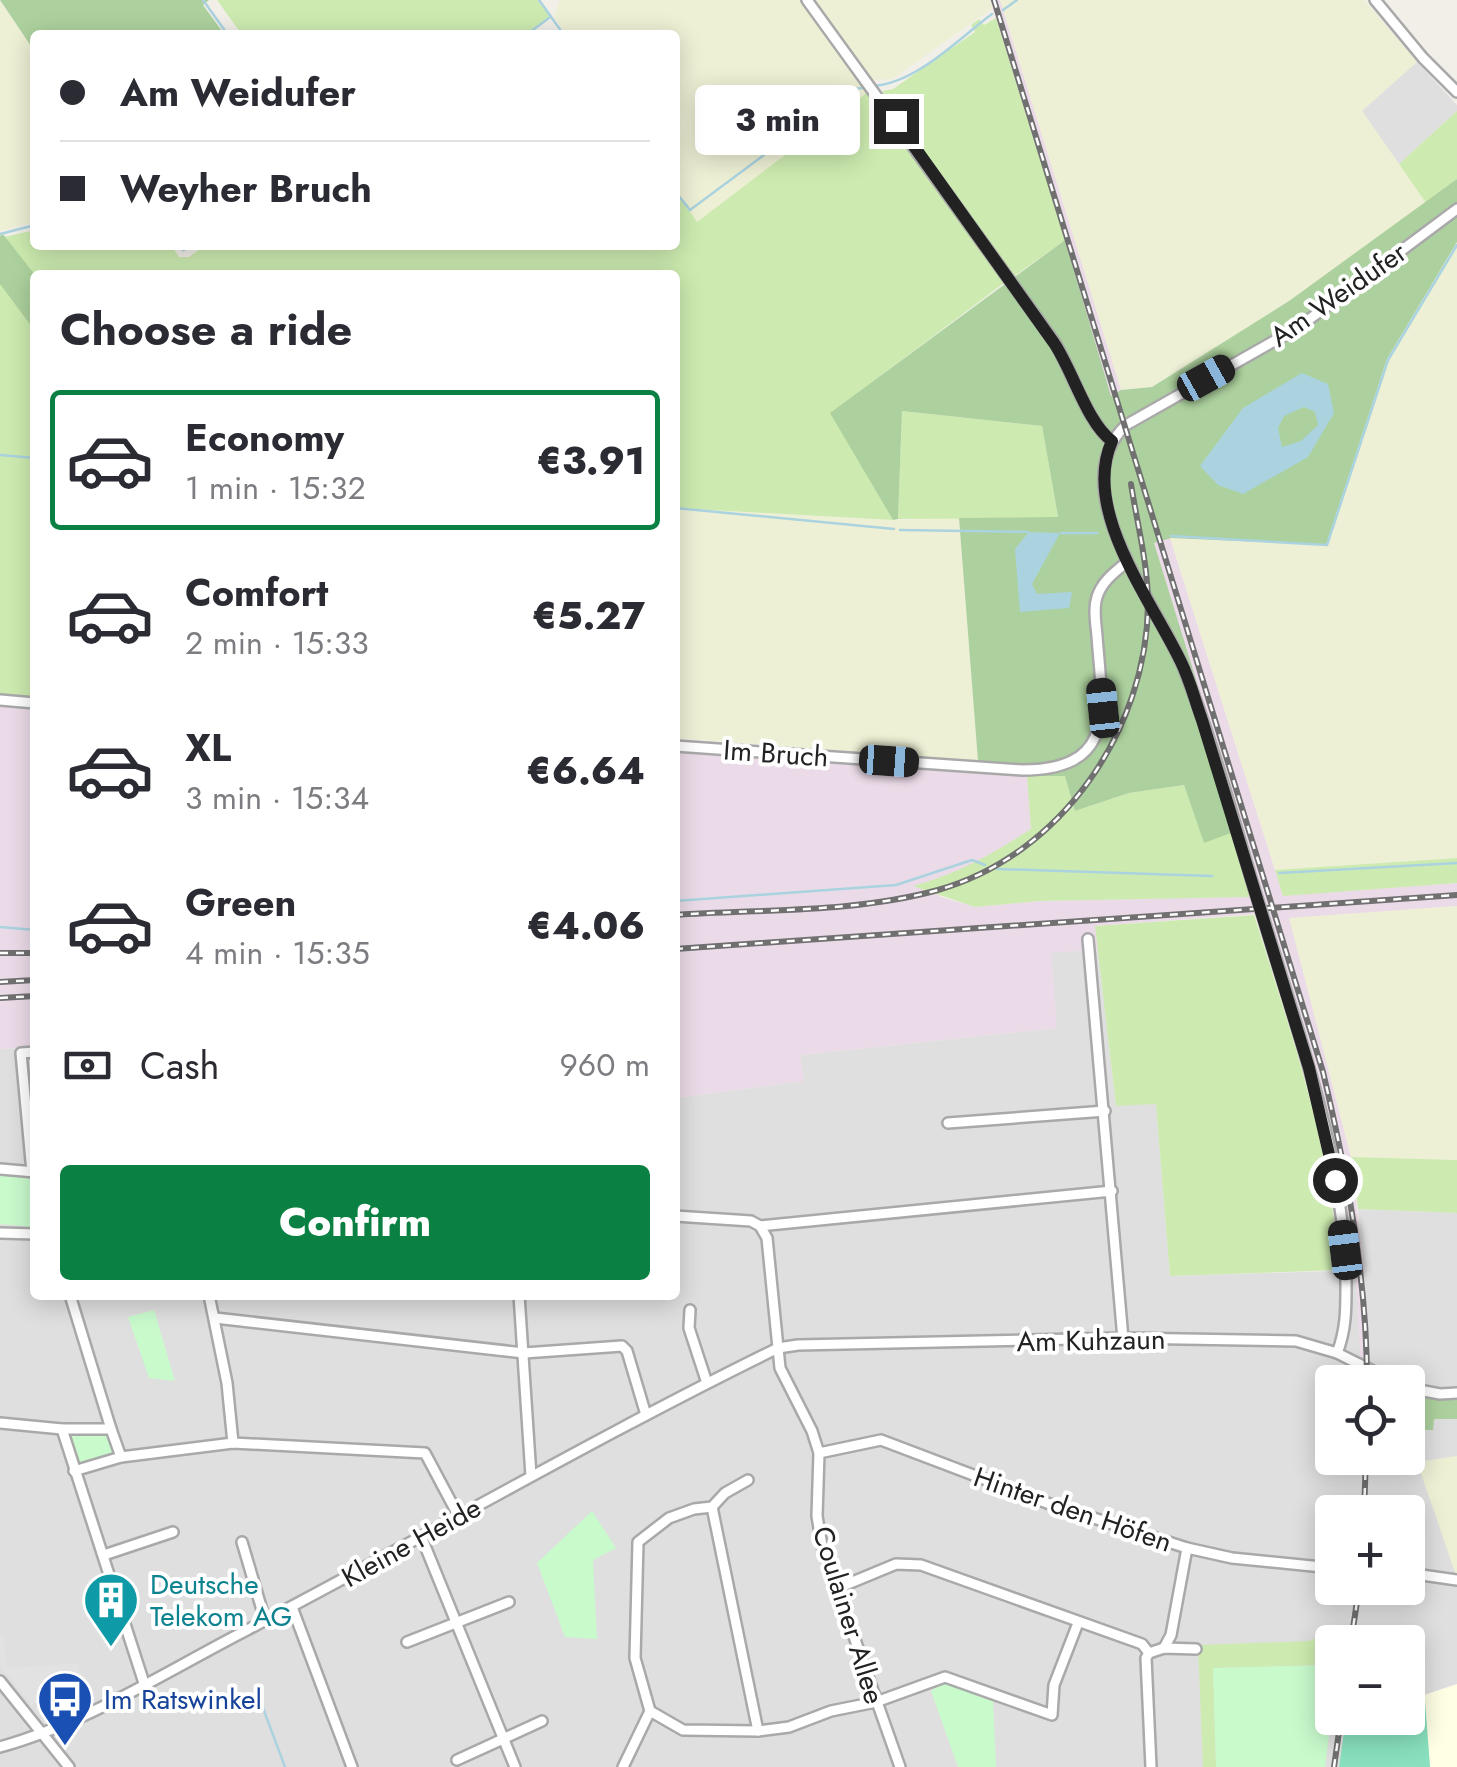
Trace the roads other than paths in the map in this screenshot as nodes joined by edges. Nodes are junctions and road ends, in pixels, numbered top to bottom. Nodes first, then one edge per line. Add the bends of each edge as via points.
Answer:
1 (807, 0) edge
2 (1375, 0) edge
3 (1457, 92) edge
4 (1457, 209) edge
5 (1112, 441) junction
6 (1127, 562) junction
7 (0, 700) edge
8 (30, 702) edge
9 (680, 746) edge
10 (1088, 939) dead end
11 (30, 1052) edge
12 (1105, 1111) junction
13 (948, 1123) dead end
14 (30, 1145) edge
15 (0, 1170) edge
16 (30, 1172) edge
17 (1112, 1191) junction
18 (680, 1216) edge
19 (760, 1226) junction
20 (0, 1233) edge
21 (30, 1234) edge
22 (72, 1300) edge
23 (210, 1300) edge
24 (519, 1300) edge
25 (690, 1310) dead end
26 (215, 1318) junction
27 (1122, 1338) junction
28 (778, 1348) junction
29 (524, 1353) junction
30 (1337, 1353) junction
31 (1359, 1364) edge
32 (708, 1383) junction
33 (1425, 1391) edge
34 (1457, 1393) edge
35 (646, 1414) junction
36 (1, 1421) edge
37 (62, 1429) junction
38 (111, 1429) junction
39 (233, 1444) junction
40 (819, 1453) junction
41 (121, 1457) junction
42 (74, 1471) junction
43 (530, 1476) junction
44 (748, 1480) dead end
45 (712, 1507) junction
46 (458, 1515) junction
47 (174, 1532) dead end
48 (421, 1536) junction
49 (242, 1542) dead end
50 (1186, 1548) junction
51 (104, 1555) junction
52 (1315, 1566) edge
53 (1425, 1575) edge
54 (1457, 1580) edge
55 (838, 1588) junction
56 (509, 1602) dead end
57 (292, 1607) junction
58 (265, 1620) junction
59 (455, 1623) junction
60 (1078, 1623) junction
61 (407, 1642) dead end
62 (1164, 1648) junction
63 (1196, 1649) dead end
64 (1150, 1653) junction
65 (0, 1682) edge
66 (144, 1683) junction
67 (876, 1702) junction
68 (650, 1711) junction
69 (542, 1721) dead end
70 (758, 1731) junction
71 (43, 1734) junction
72 (502, 1739) junction
73 (0, 1746) edge
74 (457, 1760) dead end
75 (69, 1767) edge
76 (352, 1767) edge
77 (515, 1767) edge
78 (623, 1767) edge
79 (900, 1767) edge
80 (1151, 1767) edge

1 - 5 street via 1054,343 1096,426
2 - 3 street
4 - 5 street, Am Weidufer via 1299,327 1145,412
5 - 6 street via 1104,483
6 - 9 street, Im Bruch via 1107,578 1097,598 1103,708 1098,733 1062,767 1022,770
6 - 30 street, bridge via 1183,666 1309,1068 1345,1250 1345,1333
7 - 8 street
10 - 12 street
11 - 14 street via 20,1053
12 - 13 street
12 - 17 street
15 - 16 street
17 - 19 street
17 - 27 street
18 - 19 street
19 - 28 street, Coulainer Allee via 767,1238
20 - 21 street
22 - 38 street
23 - 26 street
24 - 29 street
25 - 32 street via 689,1328
26 - 29 street
26 - 39 street
27 - 28 street, Am Kuhzaun
27 - 30 street, Am Kuhzaun via 1296,1341
28 - 32 street, Kleine Heide
28 - 40 street, Coulainer Allee via 780,1368
29 - 35 street via 622,1346
29 - 43 street
30 - 31 street, Am Kuhzaun
32 - 35 street, Kleine Heide
33 - 34 street
35 - 43 street, Kleine Heide
36 - 37 street
37 - 38 street
37 - 42 street
38 - 41 street
39 - 41 street
39 - 46 street via 425,1453
40 - 50 street, Hinter den Höfen via 880,1440
40 - 55 street, Coulainer Allee via 818,1530
41 - 42 street
42 - 51 street
43 - 46 street, Kleine Heide
44 - 45 street
45 - 68 street via 669,1518 638,1542 635,1658
45 - 70 street
46 - 48 street, Kleine Heide
47 - 51 street
48 - 57 street, Kleine Heide
48 - 59 street
49 - 58 street
50 - 52 street, Hinter den Höfen
50 - 62 street
51 - 66 street
53 - 54 street
55 - 60 street via 896,1564 921,1565
55 - 67 street, Coulainer Allee
56 - 59 street
57 - 58 street, Kleine Heide
57 - 76 street
58 - 66 street, Kleine Heide
59 - 61 street
59 - 72 street
60 - 64 street via 1142,1644
60 - 67 street via 1054,1685 1052,1716 945,1677
62 - 63 street
62 - 64 street
64 - 80 street
65 - 71 street
66 - 71 street, Kleine Heide
67 - 70 street
67 - 79 street, Coulainer Allee
68 - 70 street via 683,1730
68 - 78 street
69 - 72 street
71 - 73 street
71 - 75 street
72 - 74 street
72 - 77 street

